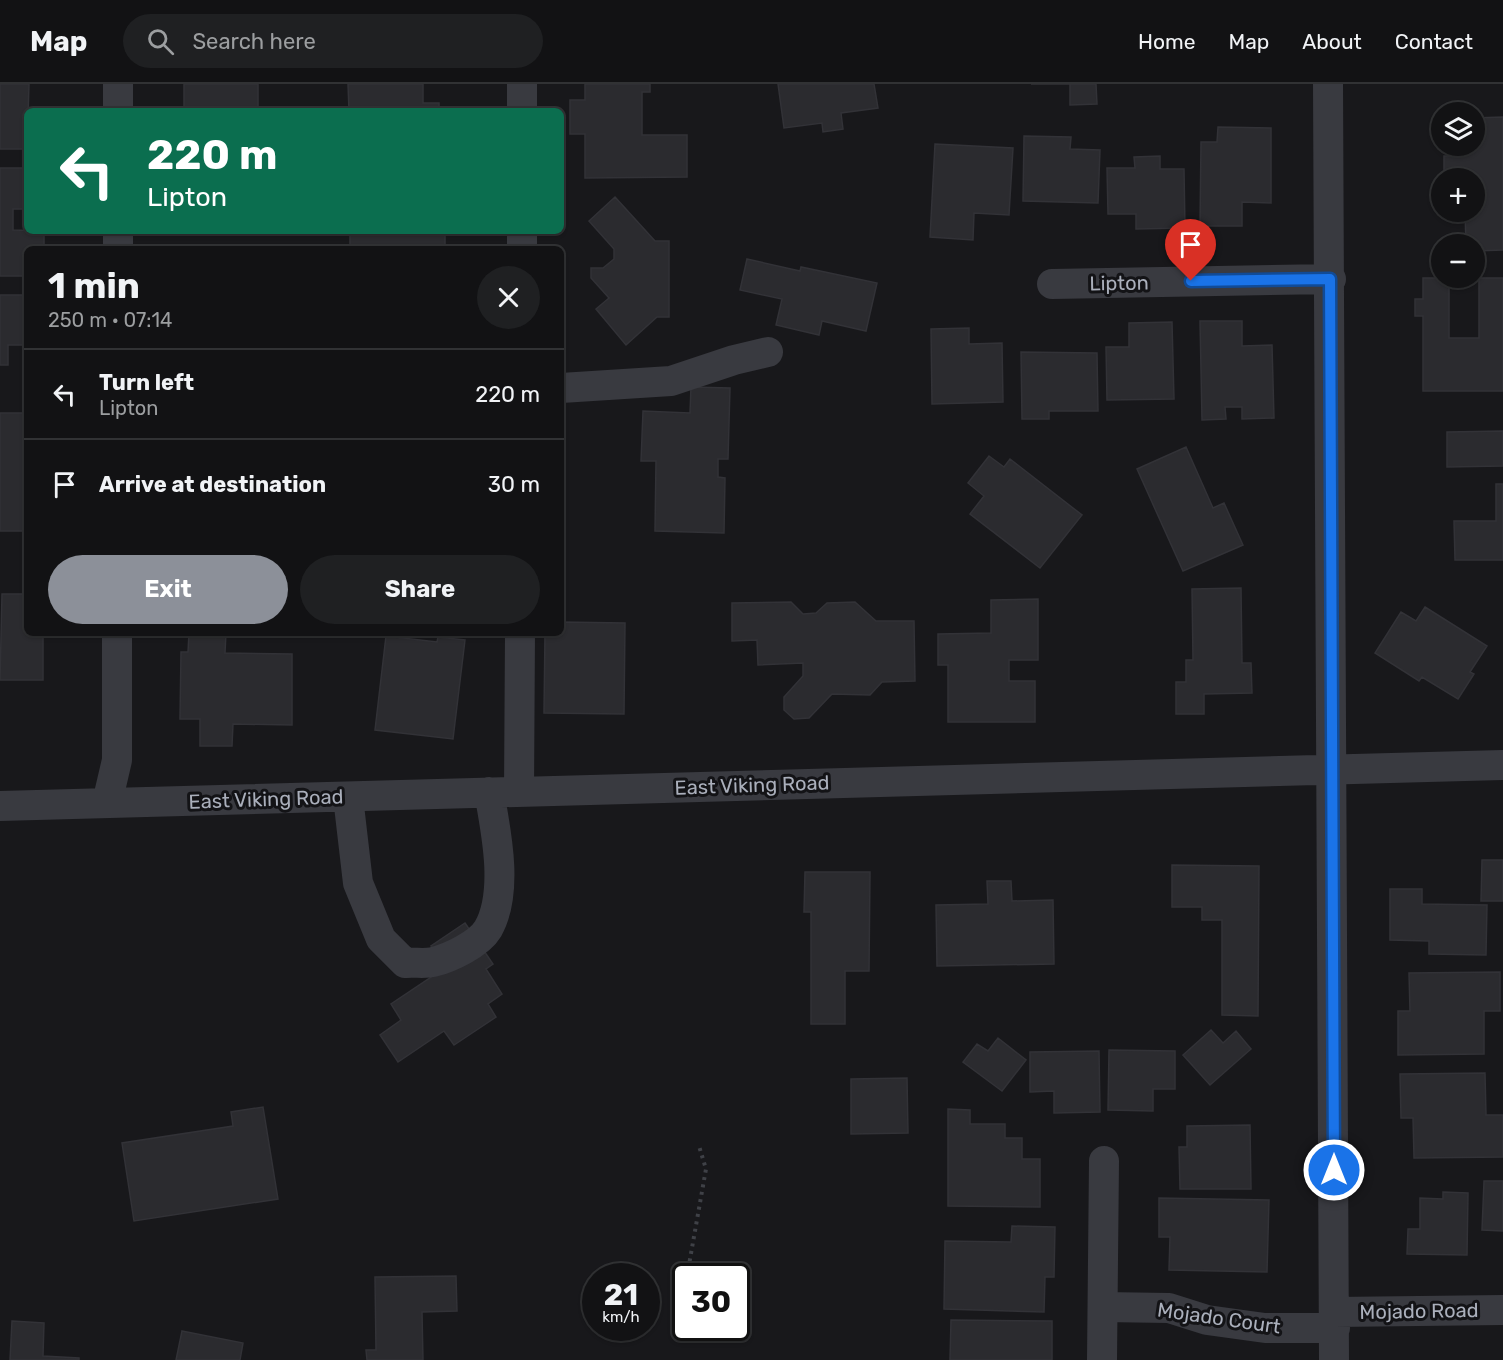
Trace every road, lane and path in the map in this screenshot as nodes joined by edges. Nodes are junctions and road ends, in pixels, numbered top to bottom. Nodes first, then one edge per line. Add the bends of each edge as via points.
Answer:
1 (118, 84) edge
2 (522, 84) edge
3 (1328, 84) edge
4 (118, 108) edge
5 (522, 108) edge
6 (1330, 279) junction
7 (1052, 284) dead end
8 (768, 352) dead end
9 (564, 388) edge
10 (117, 636) edge
11 (520, 636) edge
12 (1503, 765) edge
13 (1333, 769) junction
14 (489, 792) junction
15 (519, 792) junction
16 (348, 796) junction
17 (107, 803) junction
18 (0, 806) edge
19 (699, 1146) dead end
20 (1104, 1161) dead end
21 (689, 1263) edge
22 (1103, 1307) junction
23 (1503, 1310) edge
24 (1335, 1320) junction
25 (1102, 1360) edge
26 (1334, 1360) edge

1 - 4 street
2 - 5 street
3 - 6 street
6 - 7 street, Lipton
6 - 13 street
8 - 9 street via 671,381
10 - 17 street via 117,760
11 - 15 street
12 - 13 street, East Viking Road
13 - 15 street, East Viking Road
13 - 24 street
14 - 15 street, East Viking Road
14 - 16 street, East Viking Road
14 - 16 street via 500,872 488,929 469,946 434,962 405,963 381,939 358,883
16 - 17 street, East Viking Road
17 - 18 street, East Viking Road
19 - 21 path via 706,1169
20 - 22 street
22 - 24 street, Mojado Court via 1169,1308 1207,1320 1264,1328
22 - 25 street
23 - 24 street, Mojado Road
24 - 26 street

